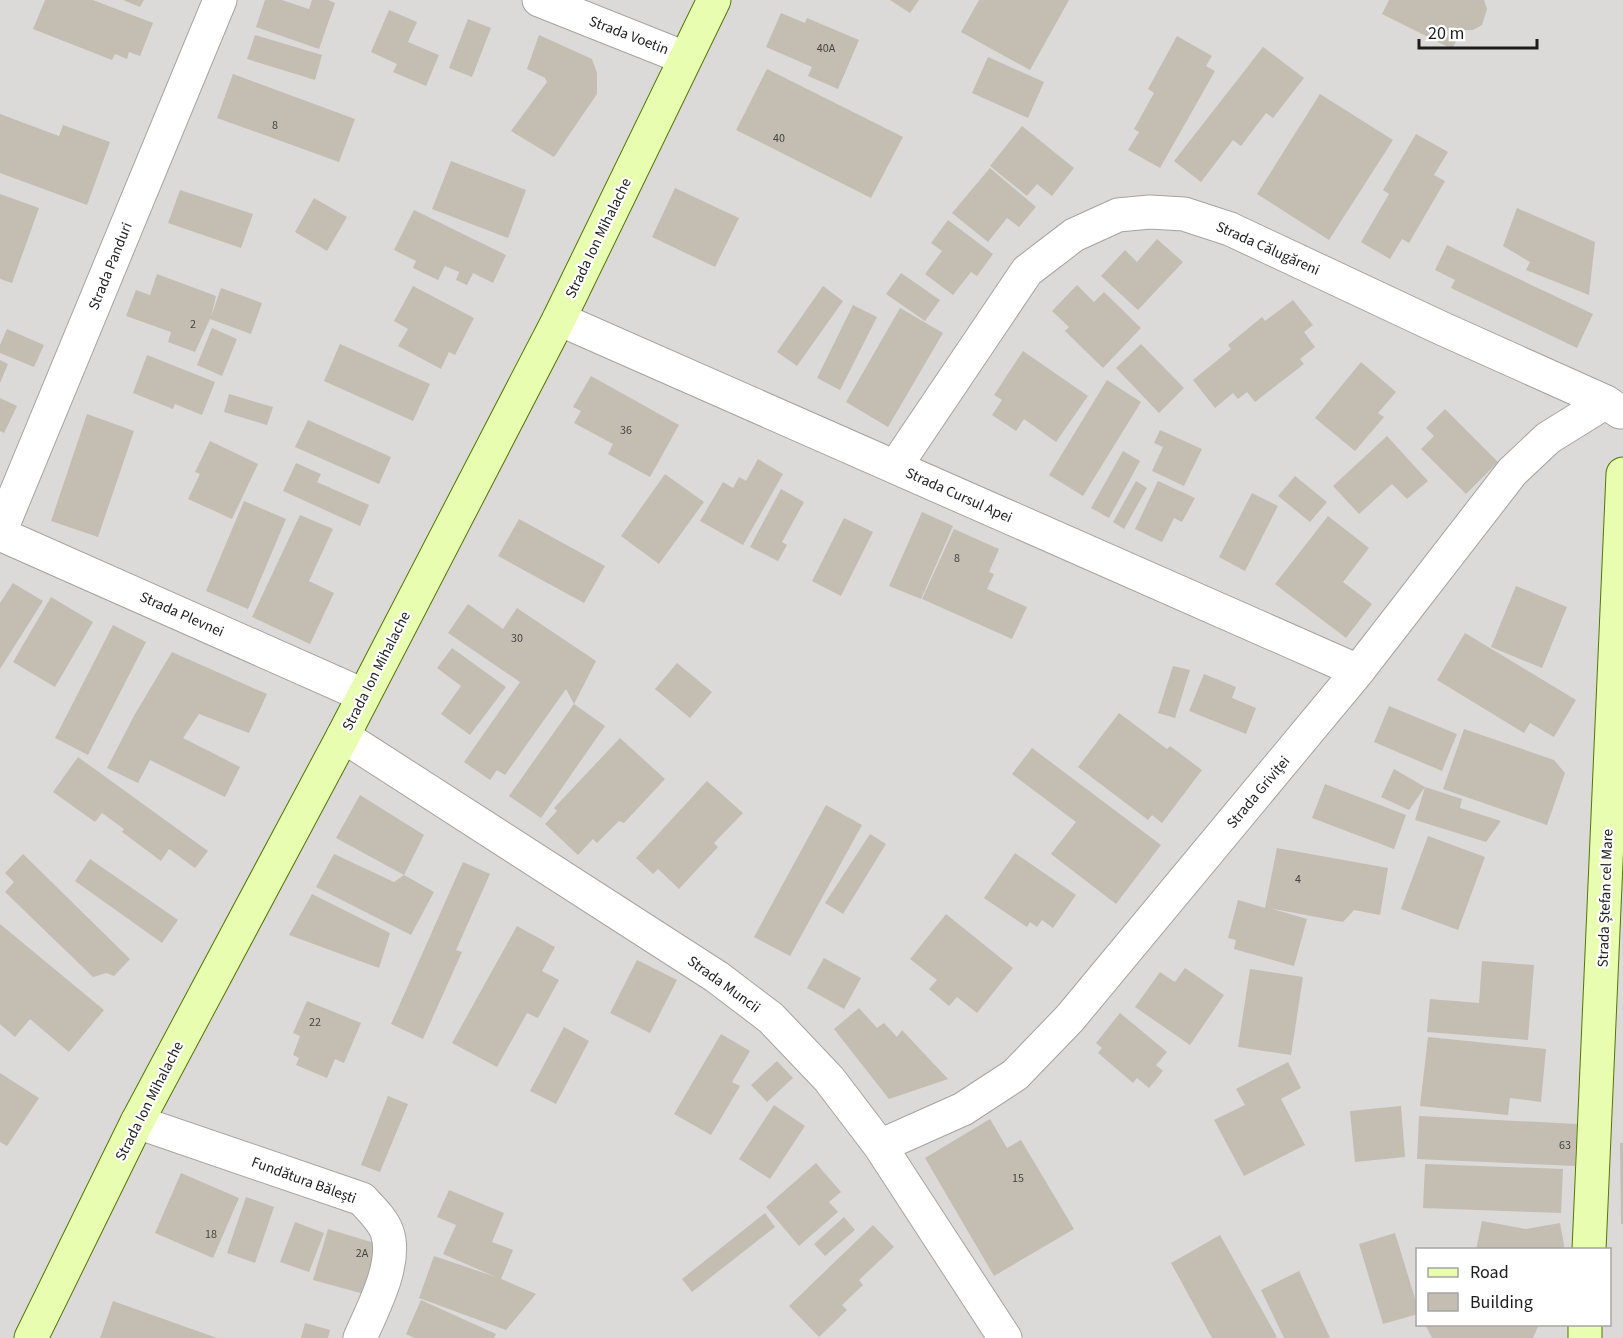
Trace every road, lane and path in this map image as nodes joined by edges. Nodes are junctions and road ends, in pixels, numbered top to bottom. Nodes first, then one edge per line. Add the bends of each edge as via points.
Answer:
1 (220, 0) edge
2 (539, 0) edge
3 (714, 0) edge
4 (685, 57) junction
5 (559, 319) junction
6 (1614, 408) edge
7 (895, 467) junction
8 (1623, 474) edge
9 (0, 533) edge
10 (1358, 671) junction
11 (363, 695) junction
12 (343, 736) junction
13 (137, 1122) junction
14 (880, 1146) junction
15 (1589, 1248) edge
16 (31, 1338) edge
17 (360, 1338) edge
18 (1005, 1338) edge

1 - 9 street, Strada Panduri
2 - 4 street, Strada Voetin
3 - 4 street, Strada Ion Mihalache
4 - 5 street, Strada Ion Mihalache
5 - 7 street, Strada Cursul Apei
5 - 11 street, Strada Ion Mihalache
6 - 7 street, Strada Călugăreni via 1230,229 1184,214 1150,212 1118,215 1074,235 1027,272
6 - 10 street, Strada Griviței via 1548,438 1512,472
7 - 10 street, Strada Cursul Apei
8 - 15 street, Strada Ștefan cel Mare
9 - 11 street, Strada Plevnei
10 - 14 street, Strada Griviței via 1070,1018 1015,1075 963,1109
11 - 12 street, Strada Ion Mihalache
12 - 13 street, Strada Ion Mihalache
12 - 14 street, Strada Muncii via 744,997 771,1018 829,1079
13 - 16 street, Strada Ion Mihalache
13 - 17 street, Fundătura Bălești via 362,1200 388,1233 389,1258 385,1282
14 - 18 street, Strada Muncii

